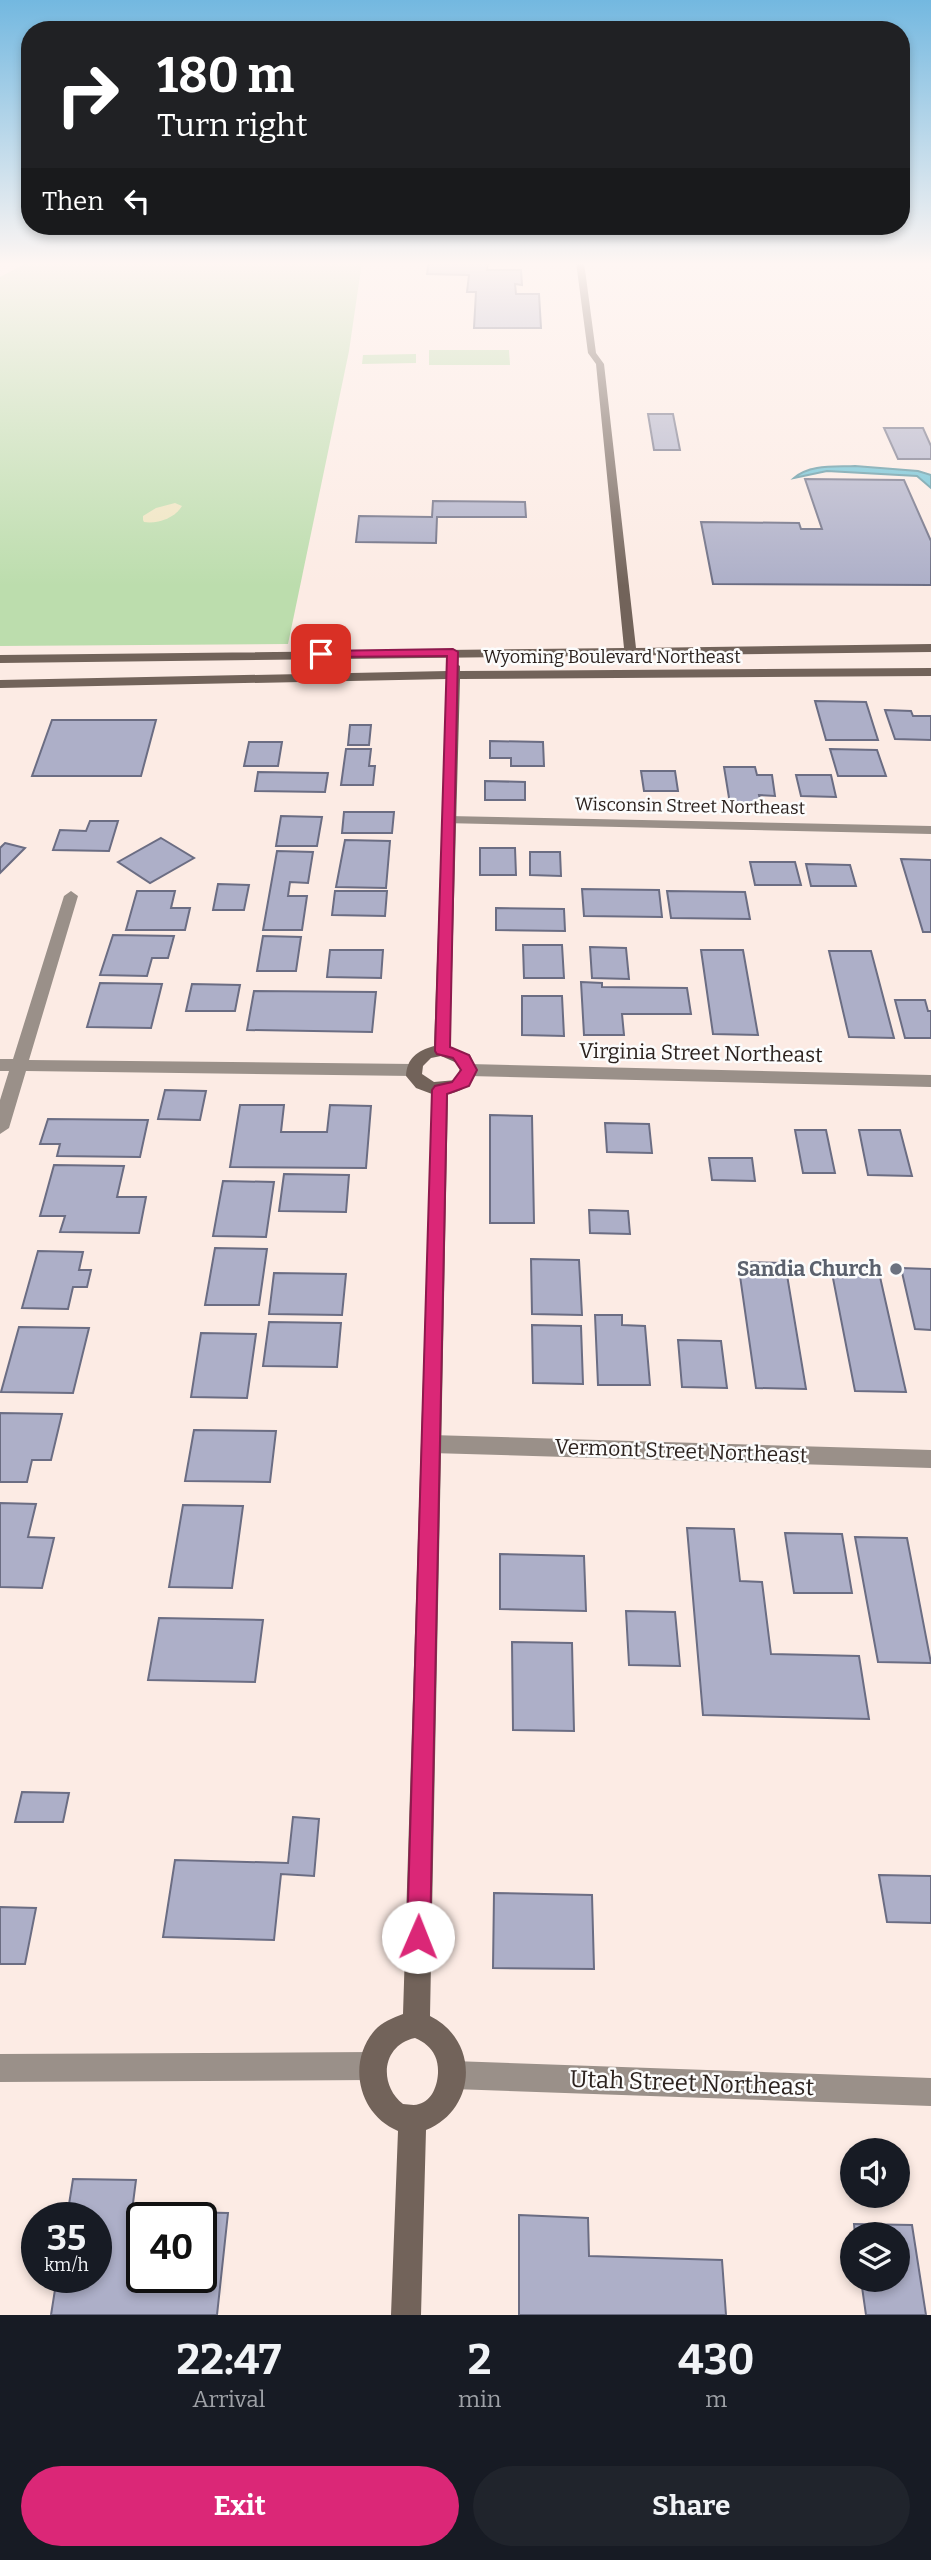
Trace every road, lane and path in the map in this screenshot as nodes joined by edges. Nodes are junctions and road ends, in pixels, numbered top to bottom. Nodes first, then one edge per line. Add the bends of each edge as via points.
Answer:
1 (601, 370) edge
2 (931, 648) edge
3 (630, 649) junction
4 (453, 652) junction
5 (0, 659) edge
6 (931, 672) edge
7 (454, 675) junction
8 (0, 684) edge
9 (448, 820) junction
10 (931, 830) edge
11 (71, 896) dead end
12 (442, 1051) junction
13 (0, 1065) edge
14 (20, 1066) junction
15 (413, 1070) junction
16 (469, 1070) junction
17 (931, 1082) edge
18 (440, 1090) junction
19 (0, 1128) edge
20 (431, 1444) junction
21 (931, 1459) edge
22 (416, 2024) junction
23 (373, 2066) junction
24 (0, 2068) edge
25 (453, 2075) junction
26 (931, 2092) edge
27 (412, 2120) junction
28 (406, 2315) edge

1 - 3 street
2 - 3 street, Wyoming Boulevard Northeast
3 - 4 street, Wyoming Boulevard Northeast
4 - 5 street, Wyoming Boulevard Northeast
4 - 7 street
6 - 7 street, Wyoming Boulevard Northeast
7 - 8 street, Wyoming Boulevard Northeast
7 - 9 street
9 - 10 street, Wisconsin Street Northeast
9 - 12 street
11 - 14 street
12 - 15 street via 419,1058
12 - 16 street via 458,1054
13 - 14 street
14 - 15 street
14 - 19 street
15 - 18 street via 424,1086
16 - 17 street, Virginia Street Northeast
16 - 18 street via 457,1087
18 - 20 street
20 - 21 street, Vermont Street Northeast
20 - 22 street
22 - 23 street via 393,2031 376,2052
22 - 25 street via 439,2035 452,2060
23 - 24 street
23 - 27 street via 373,2082 387,2109
25 - 26 street, Utah Street Northeast
25 - 27 street via 444,2101 424,2118
27 - 28 street

